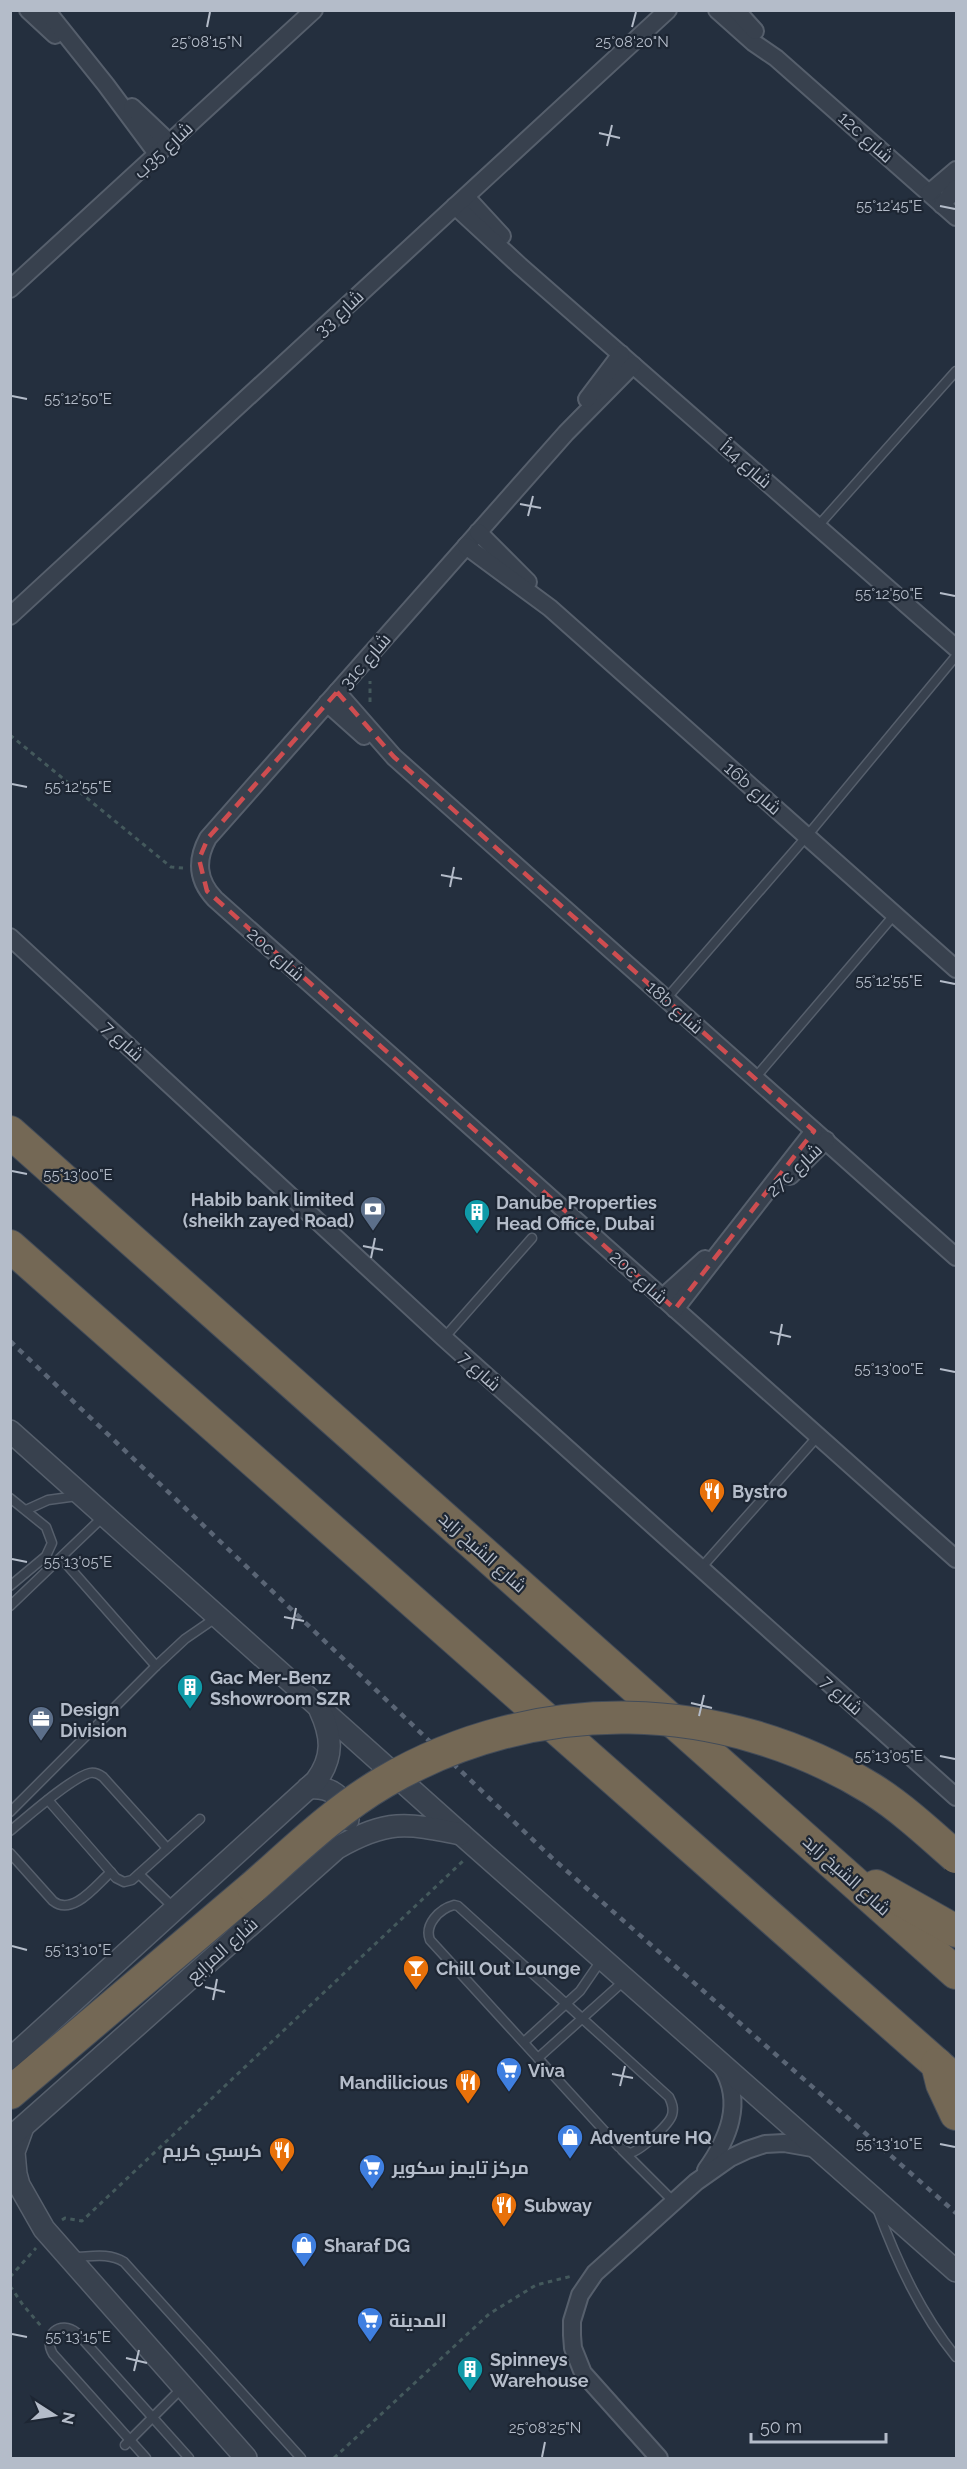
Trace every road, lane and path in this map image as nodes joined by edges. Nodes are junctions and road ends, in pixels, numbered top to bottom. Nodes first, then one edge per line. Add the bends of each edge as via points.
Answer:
1 (28, 10) edge
2 (46, 10) edge
3 (314, 10) edge
4 (668, 10) edge
5 (717, 10) edge
6 (736, 10) edge
7 (81, 57) junction
8 (776, 58) junction
9 (164, 149) junction
10 (957, 170) edge
11 (957, 188) edge
12 (929, 193) junction
13 (461, 202) junction
14 (942, 205) junction
15 (957, 218) edge
16 (10, 290) edge
17 (627, 360) junction
18 (957, 371) edge
19 (818, 526) junction
20 (478, 532) junction
21 (466, 546) junction
22 (550, 608) junction
23 (10, 616) edge
24 (957, 648) edge
25 (957, 656) edge
26 (373, 673) dead end
27 (332, 698) junction
28 (372, 711) dead end
29 (10, 735) edge
30 (807, 836) junction
31 (199, 870) junction
32 (895, 914) junction
33 (10, 937) edge
34 (957, 969) edge
35 (666, 999) junction
36 (755, 1078) junction
37 (10, 1132) edge
38 (820, 1136) junction
39 (532, 1238) dead end
40 (10, 1246) edge
41 (957, 1257) edge
42 (23, 1266) edge
43 (668, 1304) junction
44 (444, 1338) junction
45 (10, 1431) edge
46 (818, 1436) junction
47 (84, 1496) junction
48 (10, 1498) edge
49 (27, 1510) junction
50 (106, 1515) junction
51 (62, 1559) junction
52 (957, 1559) edge
53 (701, 1568) junction
54 (10, 1586) edge
55 (10, 1606) edge
56 (219, 1616) junction
57 (156, 1666) junction
58 (318, 1704) junction
59 (308, 1788) junction
60 (957, 1797) edge
61 (48, 1800) junction
62 (10, 1812) edge
63 (200, 1819) dead end
64 (10, 1831) edge
65 (469, 1841) junction
66 (167, 1848) junction
67 (337, 1848) junction
68 (10, 1853) edge
69 (957, 1857) edge
70 (842, 1871) junction
71 (111, 1872) junction
72 (139, 1874) junction
73 (175, 1909) junction
74 (957, 1931) edge
75 (603, 1958) junction
76 (957, 1973) edge
77 (626, 1979) junction
78 (566, 2004) junction
79 (582, 2017) junction
80 (524, 2042) junction
81 (714, 2056) junction
82 (538, 2058) junction
83 (10, 2059) edge
84 (947, 2073) edge
85 (10, 2093) edge
86 (957, 2114) edge
87 (17, 2132) edge
88 (622, 2150) junction
89 (821, 2150) junction
90 (696, 2182) junction
91 (872, 2196) junction
92 (674, 2202) junction
93 (10, 2205) edge
94 (45, 2234) junction
95 (68, 2257) junction
96 (957, 2271) edge
97 (595, 2273) junction
98 (10, 2277) edge
99 (10, 2286) edge
100 (49, 2346) junction
101 (957, 2357) edge
102 (183, 2387) junction
103 (152, 2418) junction
104 (127, 2442) junction
105 (147, 2458) edge
106 (189, 2458) edge
107 (246, 2458) edge
108 (301, 2458) edge
109 (334, 2458) edge
110 (659, 2458) edge

1 - 7 street
2 - 7 street
3 - 9 street, شارع 35ب
4 - 13 street, شارع 33
5 - 8 street, 12c شارع
6 - 8 street, 12c شارع
7 - 9 street
8 - 12 street, 12c شارع
9 - 16 street, شارع 35ب
10 - 12 street
11 - 14 street
12 - 14 street, 12c شارع
13 - 17 street, شارع 14أ via 518,254 537,279
13 - 23 street, شارع 33
14 - 15 street, 12c شارع
17 - 19 street, شارع 14أ
17 - 20 street, 31c شارع via 579,410 566,433
18 - 19 lane
19 - 24 street, شارع 14أ
20 - 21 street, 31c شارع
20 - 22 street, 16b شارع
21 - 22 street, 16b شارع
21 - 27 street, 31c شارع
22 - 30 street, 16b شارع
25 - 30 lane
26 - 28 path via 368,691
27 - 31 street, 31c شارع via 208,838
27 - 35 street, 18b شارع via 372,742 394,757
29 - 31 path via 171,867
30 - 32 street, 16b شارع
30 - 35 lane
31 - 43 street, 20c شارع via 215,899
32 - 34 street, 16b شارع
32 - 36 lane
33 - 44 street, شارع 7
35 - 36 street, 18b شارع
36 - 38 street, 18b شارع
37 - 70 highway, شارع الشيخ زايد
38 - 41 street, 18b شارع
38 - 43 street, 27c شارع
39 - 44 lane
40 - 42 highway
42 - 84 highway
43 - 46 street, 20c شارع
44 - 53 street, شارع 7
45 - 47 street
46 - 52 street, 20c شارع
46 - 53 lane
47 - 49 lane via 60,1497
47 - 50 street
48 - 49 lane
49 - 54 lane via 49,1532 51,1548
50 - 51 lane
50 - 56 street
51 - 55 lane
51 - 57 lane
53 - 60 street, شارع 7
56 - 57 lane via 185,1639
56 - 58 street
57 - 62 lane
58 - 59 street via 329,1731 330,1752 322,1772
58 - 65 street
59 - 67 street via 333,1791 346,1807 347,1828
59 - 73 street
61 - 64 lane
61 - 66 lane via 86,1774 99,1774
61 - 71 lane
63 - 66 lane
65 - 67 street, شارع المرابع via 419,1826 393,1825 369,1831
65 - 75 street
65 - 94 path via 82,2221 65,2218
66 - 72 lane
67 - 87 street, شارع المرابع
68 - 71 lane via 53,1902 62,1906 75,1904
69 - 85 highway, bridge via 873,1790 813,1757 715,1725 612,1716 510,1730 477,1739 414,1766 355,1801
70 - 74 highway via 908,1902
70 - 76 highway, شارع الشيخ زايد
71 - 72 lane via 124,1882
72 - 73 lane
73 - 83 street
75 - 77 street
75 - 78 lane
77 - 79 lane
77 - 81 street
78 - 79 lane
78 - 80 lane
78 - 80 lane via 458,1906 446,1908 428,1926 430,1940
79 - 82 lane
79 - 88 lane via 671,2101 670,2119 639,2150
80 - 82 lane
81 - 89 street
81 - 90 street via 728,2079 732,2114 723,2145
82 - 88 lane
84 - 86 highway via 942,2084
87 - 94 street via 16,2175
88 - 92 lane
89 - 90 street via 803,2145 765,2144 730,2158
89 - 91 street
90 - 92 street
91 - 96 street
91 - 101 lane via 912,2292
92 - 97 street
93 - 94 street
94 - 95 street
94 - 98 path
95 - 102 street
95 - 108 lane via 107,2255 124,2262
97 - 109 path via 536,2284 489,2314
97 - 110 street via 579,2295 572,2321 577,2361 583,2373
99 - 100 path via 42,2327
100 - 103 lane via 54,2330 70,2328
100 - 104 lane
102 - 103 lane
102 - 107 street
103 - 104 lane
103 - 106 lane
104 - 105 lane

